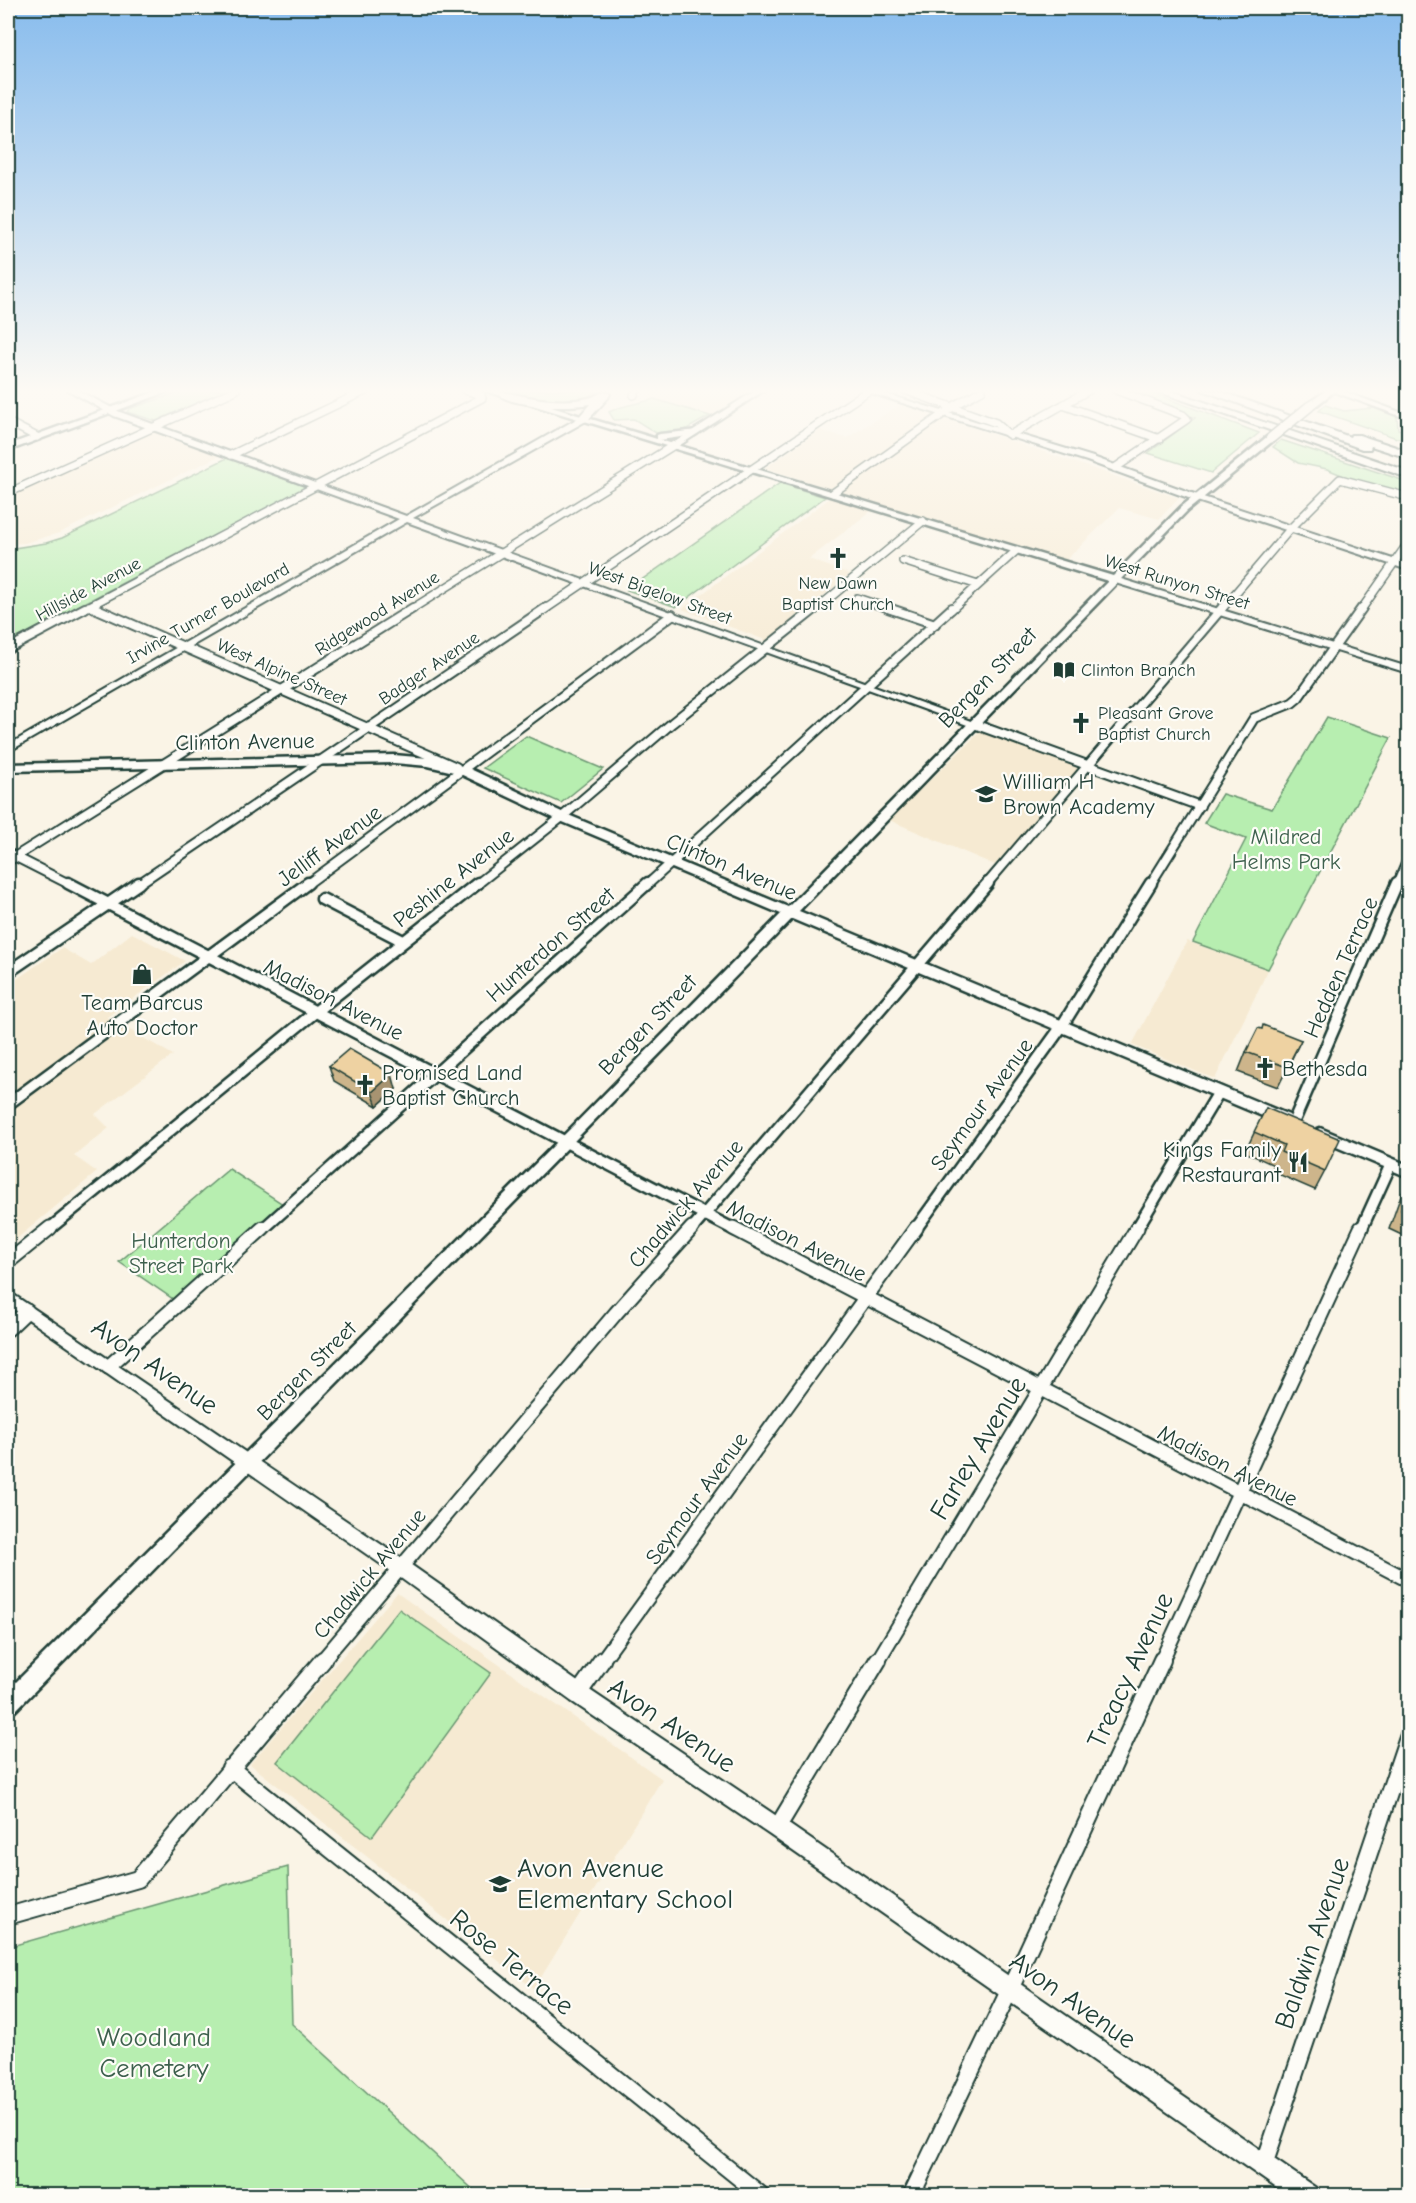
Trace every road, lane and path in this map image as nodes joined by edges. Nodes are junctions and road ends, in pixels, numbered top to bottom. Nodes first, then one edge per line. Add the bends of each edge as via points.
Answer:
1 (306, 493) edge
2 (334, 493) edge
3 (451, 493) edge
4 (599, 493) edge
5 (717, 493) edge
6 (832, 493) edge
7 (1183, 493) edge
8 (1203, 493) edge
9 (1326, 493) edge
10 (1392, 493) edge
11 (1408, 497) edge
12 (1197, 498) junction
13 (406, 518) junction
14 (923, 521) junction
15 (1291, 528) junction
16 (1408, 543) edge
17 (1017, 550) junction
18 (502, 554) junction
19 (903, 561) dead end
20 (1394, 562) junction
21 (1408, 567) edge
22 (1116, 580) junction
23 (584, 584) junction
24 (978, 585) junction
25 (857, 598) dead end
26 (89, 606) junction
27 (1220, 612) junction
28 (672, 615) junction
29 (935, 624) junction
30 (183, 646) junction
31 (1335, 648) junction
32 (8, 649) edge
33 (767, 649) junction
34 (1408, 670) edge
35 (867, 686) junction
36 (282, 690) junction
37 (974, 724) junction
38 (369, 729) junction
39 (8, 749) edge
40 (323, 760) junction
41 (165, 764) junction
42 (1089, 766) junction
43 (8, 767) edge
44 (462, 770) junction
45 (1200, 806) junction
46 (562, 817) junction
47 (10, 857) edge
48 (1408, 859) edge
49 (671, 864) junction
50 (322, 899) dead end
51 (108, 904) junction
52 (790, 913) junction
53 (403, 941) junction
54 (209, 955) junction
55 (917, 966) junction
56 (8, 972) edge
57 (316, 1011) junction
58 (1062, 1026) junction
59 (435, 1073) junction
60 (1219, 1092) junction
61 (8, 1104) edge
62 (1293, 1123) junction
63 (565, 1142) junction
64 (1391, 1164) junction
65 (1408, 1171) edge
66 (706, 1214) junction
67 (8, 1263) edge
68 (8, 1297) edge
69 (866, 1297) junction
70 (27, 1311) junction
71 (8, 1329) edge
72 (108, 1367) junction
73 (1041, 1390) junction
74 (247, 1464) junction
75 (1238, 1492) junction
76 (401, 1568) junction
77 (1408, 1580) edge
78 (578, 1694) junction
79 (8, 1704) edge
80 (1408, 1737) edge
81 (230, 1768) junction
82 (777, 1828) junction
83 (8, 1916) edge
84 (1010, 1989) junction
85 (1264, 2165) junction
86 (762, 2196) edge
87 (911, 2196) edge
88 (1308, 2196) edge

1 - 26 street, Hillside Avenue
2 - 13 street, West Bigelow Street
3 - 13 street, Irvine Turner Boulevard
4 - 18 street, Ridgewood Avenue
5 - 23 street, Badger Avenue
6 - 14 main road, West Runyon Street
7 - 12 street
8 - 12 main road, Bergen Street, bridge
9 - 15 street, Chadwick Avenue
10 - 11 street, Chadwick Avenue
12 - 15 street
12 - 22 main road, Bergen Street
13 - 18 street, West Bigelow Street
13 - 30 street, Irvine Turner Boulevard
14 - 17 main road, West Runyon Street
14 - 33 street, Peshine Avenue
15 - 20 street
15 - 27 street, Chadwick Avenue
16 - 20 street, Seymour Avenue
17 - 22 main road, West Runyon Street
17 - 24 street, Hunterdon Street
18 - 23 street, West Bigelow Street
18 - 36 street, Ridgewood Avenue
19 - 24 street
20 - 21 street
20 - 31 street, Seymour Avenue
22 - 27 street, West Runyon Street
22 - 37 main road, Bergen Street
23 - 28 street, West Bigelow Street
23 - 38 street, Badger Avenue
24 - 29 street, Hunterdon Street
25 - 29 street
26 - 30 street, West Alpine Street
26 - 32 street, Hillside Avenue
27 - 31 street, West Runyon Street
27 - 42 street, Chadwick Avenue
28 - 33 street, West Bigelow Street
28 - 44 street, Jelliff Avenue
29 - 35 street, Hunterdon Street
30 - 36 street, West Alpine Street
30 - 39 street, Irvine Turner Boulevard
31 - 34 street, West Runyon Street
31 - 45 street, Seymour Avenue via 1298,698 1254,718
33 - 35 street, West Bigelow Street
33 - 46 street, Peshine Avenue
35 - 37 street, West Bigelow Street
35 - 49 street, Hunterdon Street
36 - 38 street, West Alpine Street
36 - 41 street, Ridgewood Avenue
37 - 42 street, West Bigelow Street
37 - 52 main road, Bergen Street
38 - 40 street, Badger Avenue
38 - 44 street, West Alpine Street
40 - 41 main road, Clinton Avenue
40 - 44 main road, Clinton Avenue via 416,760
40 - 51 street, Badger Avenue
41 - 43 main road, Clinton Avenue
41 - 47 street, Ridgewood Avenue
42 - 45 street, West Bigelow Street
42 - 55 street, Chadwick Avenue
44 - 46 main road, Clinton Avenue
44 - 54 street, Jelliff Avenue
45 - 58 street, Seymour Avenue
46 - 49 main road, Clinton Avenue
46 - 53 street, Peshine Avenue
47 - 51 street, Madison Avenue
48 - 62 street, Hedden Terrace
49 - 52 main road, Clinton Avenue
49 - 59 street, Hunterdon Street
50 - 53 street
51 - 54 street, Madison Avenue
51 - 56 street, Badger Avenue
52 - 55 main road, Clinton Avenue
52 - 63 main road, Bergen Street
53 - 57 street, Peshine Avenue
54 - 57 street, Madison Avenue
54 - 61 street, Jelliff Avenue
55 - 58 main road, Clinton Avenue
55 - 66 street, Chadwick Avenue
57 - 59 street, Madison Avenue
57 - 67 street, Peshine Avenue
58 - 60 main road, Clinton Avenue
58 - 69 street, Seymour Avenue
59 - 63 street, Madison Avenue
59 - 72 street, Hunterdon Street
60 - 62 main road, Clinton Avenue
60 - 73 street, Farley Avenue
62 - 64 main road, Clinton Avenue
63 - 66 street, Madison Avenue
63 - 74 main road, Bergen Street
64 - 65 main road, Clinton Avenue
64 - 75 street, Treacy Avenue
66 - 69 street, Madison Avenue
66 - 76 street, Chadwick Avenue via 616,1313
68 - 70 street, Avon Avenue
69 - 73 street, Madison Avenue
69 - 78 street, Seymour Avenue
70 - 71 street
70 - 72 street, Avon Avenue
72 - 74 street, Avon Avenue
73 - 75 street, Madison Avenue
73 - 82 street, Farley Avenue
74 - 76 street, Avon Avenue
74 - 79 main road, Bergen Street
75 - 77 street, Madison Avenue
75 - 84 street, Treacy Avenue
76 - 78 street, Avon Avenue
76 - 81 street, Chadwick Avenue
78 - 82 street, Avon Avenue
80 - 85 street, Baldwin Avenue
81 - 83 street, Chadwick Avenue via 138,1879
81 - 86 street, Rose Terrace
82 - 84 street, Avon Avenue
84 - 85 street, Avon Avenue
84 - 87 street, Treacy Avenue
85 - 88 street, Avon Avenue

